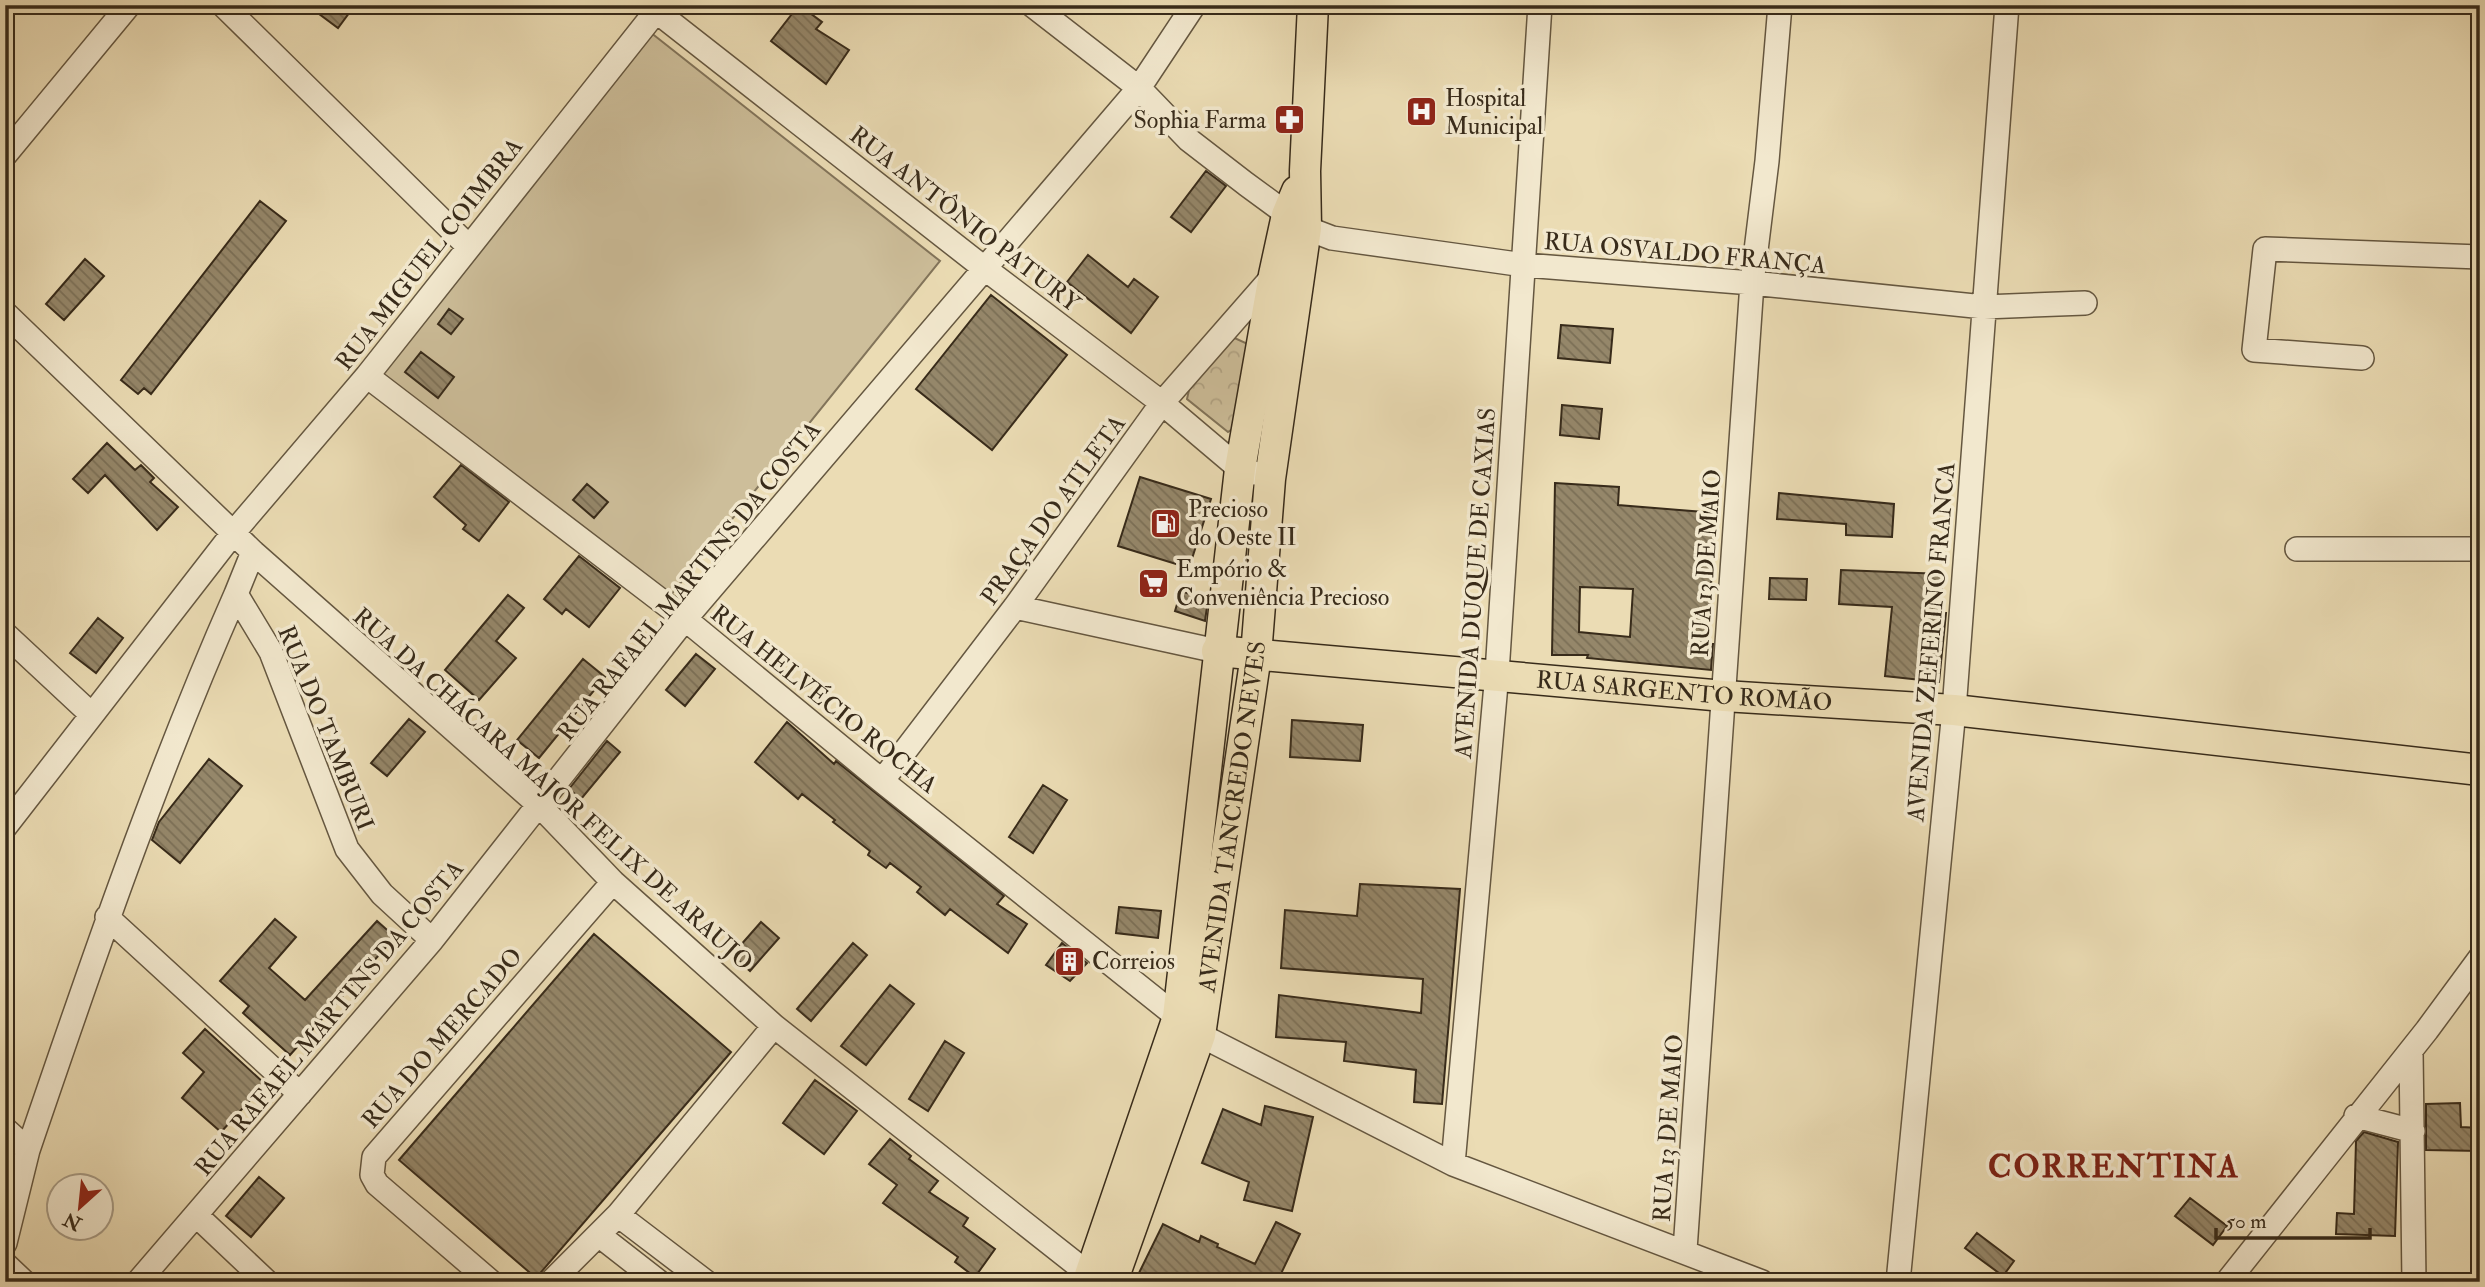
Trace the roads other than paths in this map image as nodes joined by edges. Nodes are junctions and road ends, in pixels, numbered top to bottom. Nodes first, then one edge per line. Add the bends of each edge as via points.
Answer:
1 (129, 5) edge
2 (223, 5) edge
3 (1032, 5) edge
4 (1194, 5) edge
5 (1313, 5) edge
6 (1540, 5) edge
7 (1780, 5) edge
8 (2007, 5) edge
9 (658, 8) edge
10 (1139, 88) junction
11 (5, 155) edge
12 (1296, 222) junction
13 (468, 246) junction
14 (2480, 257) edge
15 (1524, 265) junction
16 (984, 268) junction
17 (1274, 275) junction
18 (1752, 283) junction
19 (2085, 303) dead end
20 (1984, 307) junction
21 (5, 313) edge
22 (2362, 358) dead end
23 (367, 376) junction
24 (1162, 403) junction
25 (1240, 468) junction
26 (1270, 479) junction
27 (234, 532) junction
28 (2297, 549) dead end
29 (2480, 549) edge
30 (253, 552) junction
31 (236, 594) junction
32 (1015, 607) junction
33 (685, 619) junction
34 (5, 634) edge
35 (1217, 651) junction
36 (1256, 655) junction
37 (1497, 673) junction
38 (1724, 696) junction
39 (1954, 710) junction
40 (92, 715) junction
41 (2480, 770) edge
42 (882, 781) junction
43 (540, 806) junction
44 (5, 827) edge
45 (613, 882) junction
46 (107, 917) junction
47 (432, 940) junction
48 (2480, 958) edge
49 (774, 1026) junction
50 (1189, 1026) junction
51 (2411, 1051) junction
52 (300, 1094) junction
53 (2356, 1116) junction
54 (5, 1129) edge
55 (2413, 1131) junction
56 (28, 1150) junction
57 (1453, 1164) junction
58 (196, 1215) junction
59 (618, 1215) junction
60 (600, 1236) junction
61 (5, 1243) edge
62 (1685, 1250) junction
63 (5, 1264) edge
64 (1101, 1279) edge
65 (24, 1282) edge
66 (138, 1282) edge
67 (267, 1282) edge
68 (491, 1282) edge
69 (551, 1282) edge
70 (659, 1282) edge
71 (706, 1282) edge
72 (1762, 1282) edge
73 (1898, 1282) edge
74 (2227, 1282) edge
75 (2414, 1282) edge

1 - 11 street
2 - 13 street
3 - 10 street, RUA OSVALDO FRANÇA
4 - 10 street, RUA RAFAEL MARTINS DA COSTA
5 - 12 main road, AVENIDA TANCREDO NEVES via 1305,171
6 - 15 street, AVENIDA DUQUE DE CAXIAS
7 - 18 street, RUA 13 DE MAIO
8 - 20 street, AVENIDA ZEFERINO FRANCA
9 - 13 street, RUA MIGUEL COIMBRA
9 - 16 street, RUA ANTÔNIO PATURY
10 - 12 street, RUA OSVALDO FRANÇA via 1189,141
10 - 16 street, RUA RAFAEL MARTINS DA COSTA
12 - 15 street, RUA OSVALDO FRANÇA via 1332,238
12 - 17 main road, AVENIDA TANCREDO NEVES
12 - 26 main road, AVENIDA TANCREDO NEVES
13 - 23 street, RUA MIGUEL COIMBRA
14 - 22 street via 2265,249 2254,350
15 - 18 street, RUA OSVALDO FRANÇA
15 - 37 street, AVENIDA DUQUE DE CAXIAS
16 - 24 street, RUA ANTÔNIO PATURY
16 - 33 street, RUA RAFAEL MARTINS DA COSTA
17 - 24 street, PRAÇA DO ATLETA
17 - 25 main road, AVENIDA TANCREDO NEVES
18 - 20 street, RUA OSVALDO FRANÇA
18 - 38 street, RUA 13 DE MAIO
19 - 20 street, RUA OSVALDO FRANÇA
20 - 39 street, AVENIDA ZEFERINO FRANCA
21 - 27 street, RUA DA CHÁCARA MAJOR FELIX DE ARAUJO
23 - 27 street, RUA MIGUEL COIMBRA
23 - 33 street, RUA HELVÉCIO ROCHA
24 - 25 street, RUA ANTÔNIO PATURY
24 - 32 street, PRAÇA DO ATLETA
25 - 26 street, RUA ANTÔNIO PATURY
25 - 35 main road, AVENIDA TANCREDO NEVES
26 - 36 main road, AVENIDA TANCREDO NEVES
27 - 30 street, RUA DA CHÁCARA MAJOR FELIX DE ARAUJO
27 - 40 street, RUA MIGUEL COIMBRA
28 - 29 street
30 - 31 street
30 - 43 street, RUA DA CHÁCARA MAJOR FELIX DE ARAUJO
31 - 46 street via 197,681
31 - 47 street, RUA DO TAMBURI via 271,652 347,849 382,894
32 - 35 street
32 - 42 street, PRAÇA DO ATLETA
33 - 42 street, RUA HELVÉCIO ROCHA
33 - 43 street, RUA RAFAEL MARTINS DA COSTA
34 - 40 street
35 - 36 main road, RUA SARGENTO ROMÃO
35 - 50 main road, AVENIDA TANCREDO NEVES
36 - 37 main road, RUA SARGENTO ROMÃO
36 - 50 main road, AVENIDA TANCREDO NEVES
37 - 38 main road, RUA SARGENTO ROMÃO
37 - 57 street, AVENIDA DUQUE DE CAXIAS
38 - 39 main road, RUA SARGENTO ROMÃO
38 - 62 street, RUA 13 DE MAIO
39 - 41 main road, RUA SARGENTO ROMÃO
39 - 73 street, AVENIDA ZEFERINO FRANCA
40 - 44 street, RUA MIGUEL COIMBRA
42 - 50 street, RUA HELVÉCIO ROCHA
43 - 45 street, RUA DA CHÁCARA MAJOR FELIX DE ARAUJO
43 - 47 street, RUA RAFAEL MARTINS DA COSTA
45 - 49 street, RUA DA CHÁCARA MAJOR FELIX DE ARAUJO
45 - 68 street, RUA DO MERCADO via 374,1157 371,1166 377,1184
46 - 52 street
46 - 56 street
47 - 52 street, RUA RAFAEL MARTINS DA COSTA
48 - 51 street
49 - 59 street
49 - 64 street, RUA DA CHÁCARA MAJOR FELIX DE ARAUJO
50 - 57 street, RUA HELVÉCIO ROCHA
50 - 64 main road, AVENIDA TANCREDO NEVES
51 - 53 street
51 - 55 street
52 - 58 street, RUA RAFAEL MARTINS DA COSTA
53 - 55 street
53 - 74 street
54 - 56 street
55 - 75 street
56 - 61 street
57 - 62 street, RUA HELVÉCIO ROCHA
58 - 66 street, RUA RAFAEL MARTINS DA COSTA
58 - 67 street
59 - 60 street
59 - 71 street
60 - 69 street
60 - 70 street
62 - 72 street, RUA HELVÉCIO ROCHA
63 - 65 street

